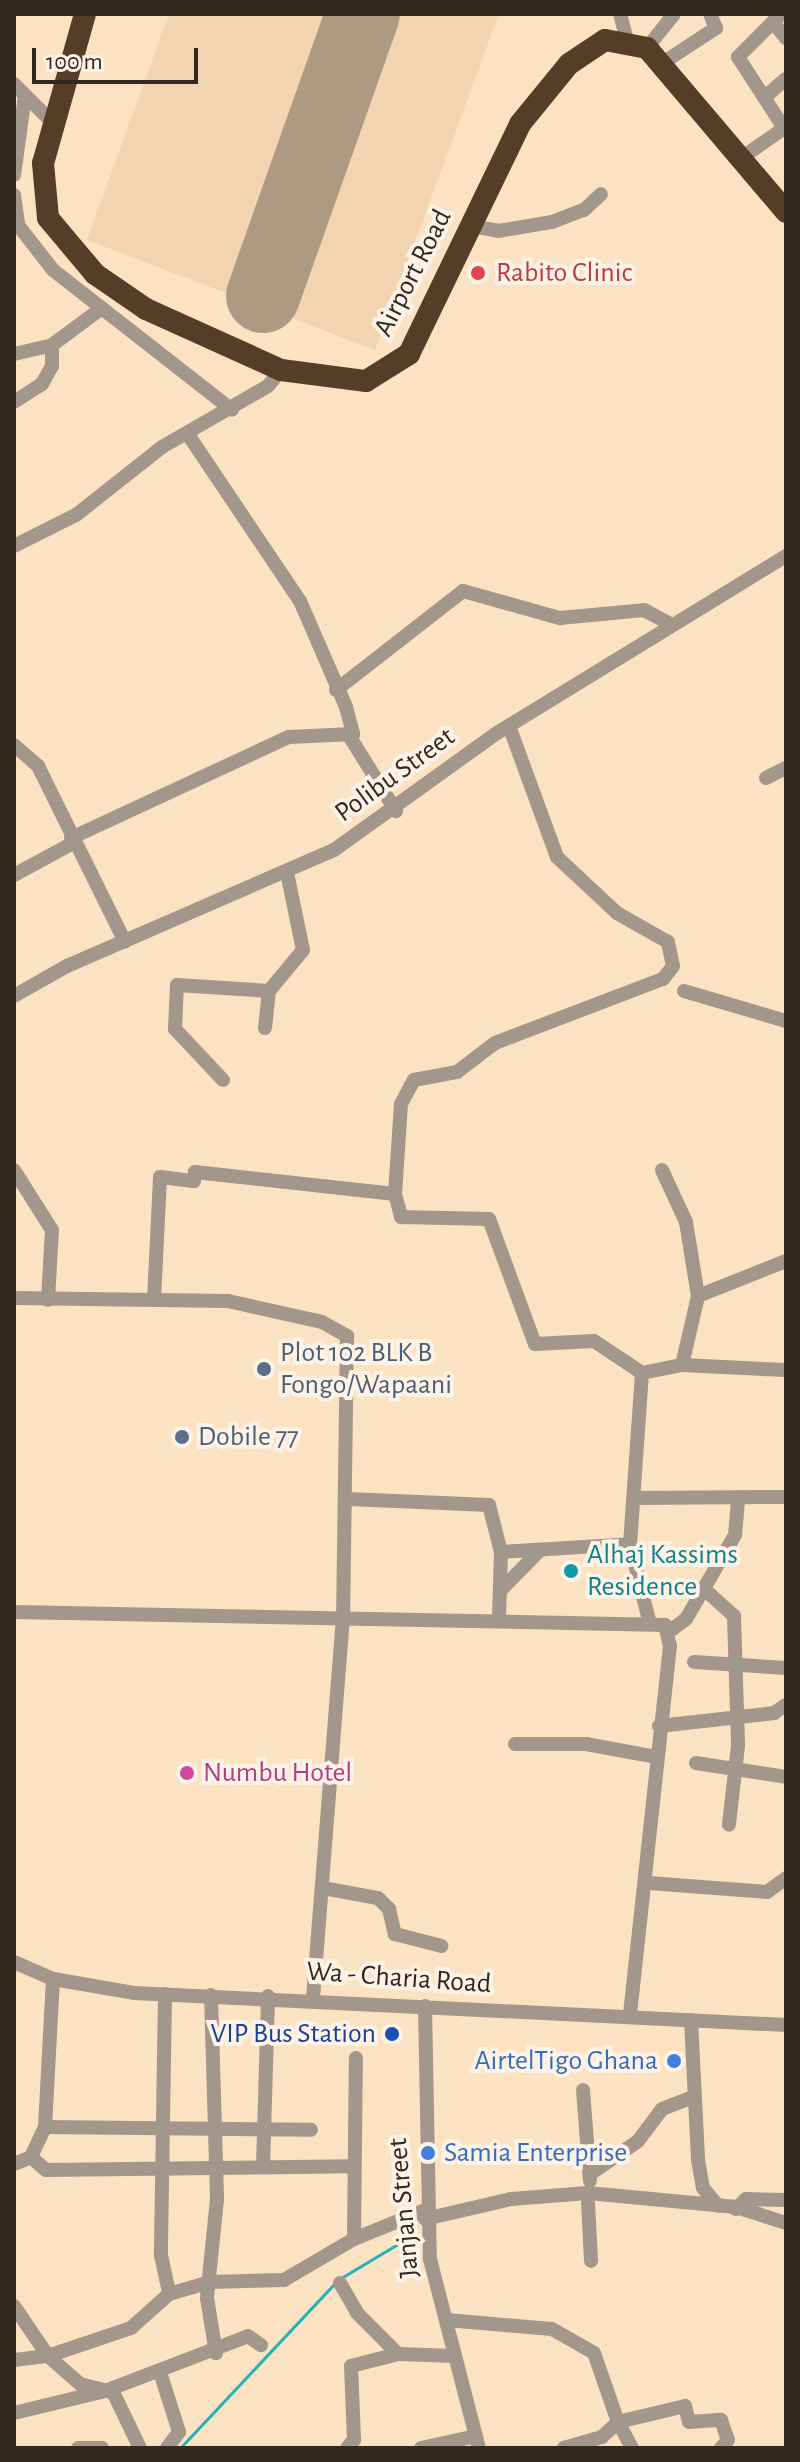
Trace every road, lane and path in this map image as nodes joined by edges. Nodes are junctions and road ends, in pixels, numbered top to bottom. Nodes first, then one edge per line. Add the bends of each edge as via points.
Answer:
1 (85, 14) edge
2 (620, 14) edge
3 (674, 14) edge
4 (710, 14) edge
5 (775, 18) edge
6 (786, 38) edge
7 (645, 50) junction
8 (786, 79) edge
9 (14, 84) edge
10 (25, 96) junction
11 (765, 97) junction
12 (51, 121) junction
13 (785, 128) edge
14 (741, 158) junction
15 (14, 175) edge
16 (601, 194) dead end
17 (14, 195) edge
18 (786, 212) edge
19 (16, 222) edge
20 (471, 226) junction
21 (102, 308) junction
22 (52, 345) junction
23 (14, 354) edge
24 (281, 370) junction
25 (14, 402) edge
26 (232, 410) junction
27 (187, 433) junction
28 (14, 546) edge
29 (786, 556) edge
30 (672, 625) junction
31 (336, 690) junction
32 (509, 726) junction
33 (353, 734) junction
34 (14, 745) edge
35 (786, 768) edge
36 (766, 778) dead end
37 (396, 811) junction
38 (72, 840) junction
39 (287, 873) junction
40 (14, 875) edge
41 (125, 942) junction
42 (269, 991) junction
43 (684, 991) dead end
44 (14, 996) edge
45 (786, 1021) edge
46 (265, 1028) dead end
47 (223, 1080) dead end
48 (14, 1170) edge
49 (662, 1170) dead end
50 (395, 1194) junction
51 (786, 1261) edge
52 (698, 1296) junction
53 (14, 1298) edge
54 (48, 1300) junction
55 (154, 1300) junction
56 (682, 1365) junction
57 (786, 1370) edge
58 (642, 1373) junction
59 (786, 1497) edge
60 (634, 1498) junction
61 (738, 1498) junction
62 (348, 1499) junction
63 (630, 1544) junction
64 (540, 1550) junction
65 (501, 1552) junction
66 (703, 1588) junction
67 (502, 1589) junction
68 (14, 1612) edge
69 (343, 1617) junction
70 (499, 1619) junction
71 (649, 1620) junction
72 (670, 1631) junction
73 (735, 1661) junction
74 (694, 1662) dead end
75 (786, 1668) edge
76 (786, 1705) edge
77 (737, 1717) junction
78 (659, 1726) junction
79 (515, 1744) dead end
80 (656, 1757) junction
81 (696, 1763) dead end
82 (736, 1770) junction
83 (786, 1777) edge
84 (729, 1824) dead end
85 (786, 1878) edge
86 (649, 1883) junction
87 (323, 1888) junction
88 (441, 1946) dead end
89 (14, 1962) edge
90 (53, 1979) junction
91 (165, 1994) junction
92 (211, 1995) junction
93 (268, 1996) junction
94 (313, 1998) junction
95 (425, 2006) junction
96 (630, 2017) junction
97 (691, 2020) junction
98 (786, 2025) edge
99 (356, 2058) dead end
100 (583, 2090) dead end
101 (691, 2098) junction
102 (45, 2127) junction
103 (215, 2127) junction
104 (163, 2128) junction
105 (264, 2129) junction
106 (311, 2130) dead end
107 (31, 2157) junction
108 (14, 2164) edge
109 (352, 2166) junction
110 (263, 2167) junction
111 (215, 2170) junction
112 (162, 2171) junction
113 (590, 2174) junction
114 (588, 2198) junction
115 (786, 2200) edge
116 (718, 2206) junction
117 (736, 2208) junction
118 (425, 2214) junction
119 (786, 2223) edge
120 (354, 2239) junction
121 (591, 2261) dead end
122 (210, 2282) junction
123 (340, 2283) dead end
124 (169, 2294) junction
125 (14, 2306) edge
126 (447, 2320) junction
127 (261, 2345) dead end
128 (216, 2353) junction
129 (398, 2354) junction
130 (48, 2356) junction
131 (455, 2356) junction
132 (14, 2360) edge
133 (160, 2372) junction
134 (105, 2391) junction
135 (14, 2413) edge
136 (618, 2422) junction
137 (478, 2442) edge
138 (78, 2448) edge
139 (102, 2448) edge
140 (140, 2448) edge
141 (167, 2448) edge
142 (347, 2448) edge
143 (421, 2448) edge
144 (564, 2448) edge
145 (632, 2448) edge
146 (721, 2448) edge

1 - 12 highway, Airport Road
2 - 7 street
3 - 7 street
4 - 7 street via 716,28
5 - 6 street
5 - 11 street via 738,57
7 - 14 highway
7 - 20 highway, Airport Road via 585,49 540,97
8 - 11 street
9 - 10 street
10 - 12 street
10 - 15 street
11 - 13 street
12 - 24 highway, Airport Road via 40,191 64,243 146,309
13 - 14 street
14 - 18 highway
16 - 20 street via 552,222 498,231
17 - 19 street
19 - 21 street via 53,270
20 - 24 highway, Airport Road via 425,326 390,372 340,381
21 - 22 street
21 - 26 street
22 - 23 street
22 - 25 street via 52,366 42,384
24 - 26 street
26 - 27 street
27 - 28 street via 76,515
27 - 31 street via 300,601
29 - 30 street, Polibu Street
30 - 31 street via 644,610 560,618 463,591
30 - 32 street, Polibu Street
31 - 33 street
32 - 37 street, Polibu Street
32 - 50 street via 557,857 617,913 668,942 673,966 663,979 495,1043 457,1072 414,1080 401,1104
33 - 37 street via 348,734
33 - 38 street via 289,737
34 - 38 street via 38,766
35 - 36 street
37 - 39 street, Polibu Street
38 - 40 street
38 - 41 street
39 - 41 street, Polibu Street
39 - 42 street via 303,950
41 - 44 street, Polibu Street
42 - 46 street
42 - 47 street via 177,985 175,1029
43 - 45 street
48 - 54 street via 52,1230
49 - 52 street via 686,1222
50 - 55 street via 195,1172 194,1181 160,1177
50 - 58 street via 401,1217 489,1219 538,1347 594,1341
51 - 52 street
52 - 56 street
53 - 54 street
54 - 55 street
55 - 62 street via 228,1301 340,1328 347,1336
56 - 57 street
56 - 58 street
58 - 60 street via 631,1448
59 - 61 street
60 - 61 street
60 - 63 street
61 - 66 street via 735,1535
62 - 65 street via 489,1505
62 - 69 street
63 - 64 street
63 - 71 street
64 - 65 street
64 - 67 street
65 - 67 street
66 - 72 street via 686,1619
66 - 73 street via 731,1606
67 - 70 street
68 - 69 street
69 - 70 street
69 - 87 street
70 - 71 street
71 - 72 street
72 - 78 street
73 - 74 street
73 - 75 street
73 - 77 street
76 - 77 street
77 - 78 street
77 - 82 street
78 - 80 street
79 - 80 street via 586,1744
80 - 86 street
81 - 82 street
82 - 83 street
82 - 84 street
85 - 86 street via 767,1892
86 - 96 street
87 - 88 street via 378,1898 395,1934
87 - 94 street
89 - 90 street, Wa - Charia Road
90 - 91 street, Wa - Charia Road
90 - 102 street
91 - 92 street, Wa - Charia Road
91 - 104 street
92 - 93 street, Wa - Charia Road
92 - 103 street
93 - 94 street, Wa - Charia Road
93 - 105 street
94 - 95 street, Wa - Charia Road
95 - 96 street, Wa - Charia Road
95 - 118 street, Janjan Street
96 - 97 street, Wa - Charia Road
97 - 98 street, Wa - Charia Road
97 - 101 street
99 - 109 street
100 - 113 street
101 - 113 street via 662,2109 638,2141
101 - 116 street via 703,2188
102 - 104 street
102 - 107 street
103 - 104 street
103 - 105 street
103 - 111 street
104 - 112 street
105 - 106 street
105 - 110 street
107 - 108 street
107 - 112 street via 46,2170
109 - 110 street
109 - 120 street
110 - 111 street
111 - 112 street
111 - 122 street
112 - 124 street
113 - 114 street
114 - 116 street
114 - 118 street via 511,2199
114 - 121 street
115 - 117 street via 746,2199
116 - 117 street
117 - 119 street
118 - 120 street
118 - 126 street, Janjan Street
120 - 122 street via 284,2280
122 - 124 street
122 - 128 street
123 - 129 street via 357,2313
124 - 130 street via 131,2328
125 - 130 street
126 - 131 street, Janjan Street
126 - 136 street via 536,2326 575,2337 594,2353
127 - 128 street via 248,2336
128 - 133 street
129 - 131 street
129 - 142 street via 351,2366 354,2440
130 - 132 street
130 - 134 street via 80,2384
131 - 137 street, Janjan Street
133 - 134 street
133 - 141 street via 179,2432
134 - 135 street
134 - 140 street via 113,2392
136 - 144 street via 602,2437
136 - 145 street
136 - 146 street via 685,2406 689,2422 721,2420 728,2440
137 - 143 street
138 - 139 street

